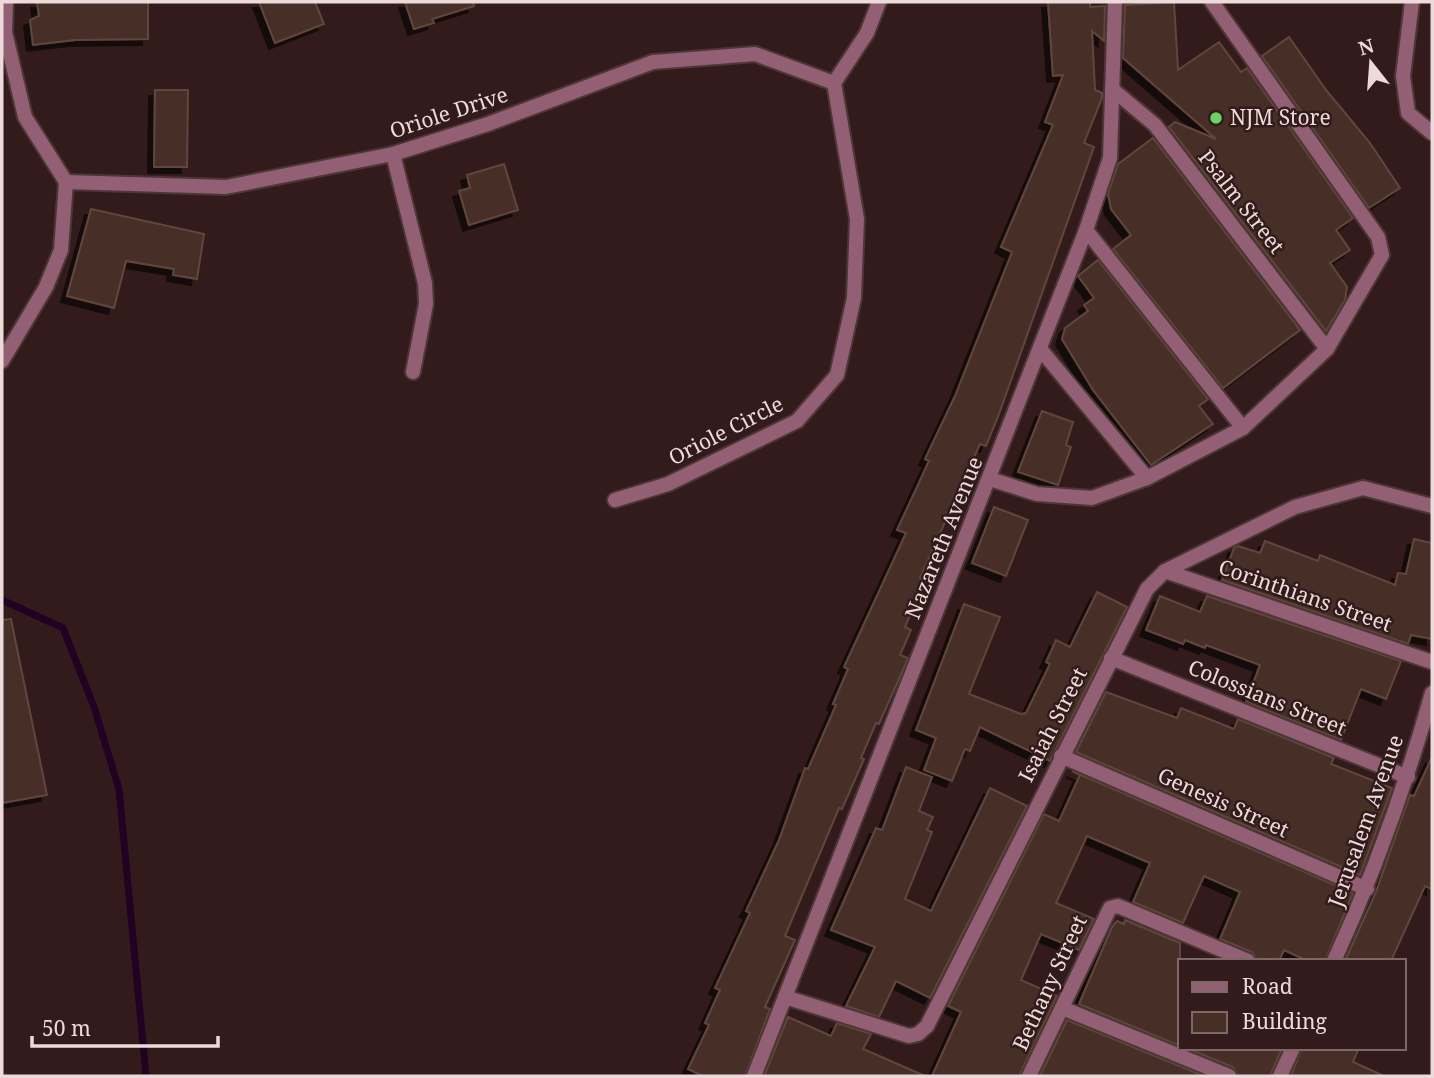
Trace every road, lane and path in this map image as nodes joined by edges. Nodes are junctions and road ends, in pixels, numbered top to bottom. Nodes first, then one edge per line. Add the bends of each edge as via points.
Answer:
1 (6, 2) edge
2 (879, 2) edge
3 (1115, 2) edge
4 (1212, 2) edge
5 (1412, 2) edge
6 (834, 83) junction
7 (1112, 89) junction
8 (1432, 133) edge
9 (393, 154) junction
10 (66, 182) junction
11 (1086, 230) junction
12 (1327, 349) junction
13 (1041, 350) junction
14 (2, 361) edge
15 (413, 372) dead end
16 (1243, 428) junction
17 (1147, 478) junction
18 (990, 479) junction
19 (615, 500) dead end
20 (1432, 506) edge
21 (1165, 571) junction
22 (1111, 658) junction
23 (1432, 662) edge
24 (1432, 693) edge
25 (1061, 756) junction
26 (1408, 777) junction
27 (1367, 889) junction
28 (1243, 959) edge
29 (1335, 959) edge
30 (785, 997) junction
31 (1062, 1008) junction
32 (1292, 1050) edge
33 (754, 1076) edge
34 (1029, 1076) edge
35 (1229, 1076) edge
36 (1280, 1076) edge

1 - 10 street via 5,32 25,117
2 - 6 street via 867,33
3 - 7 street, Nazareth Avenue
4 - 12 street via 1381,246 1382,255
5 - 8 street via 1403,76 1408,113
6 - 9 street, Oriole Drive via 755,54 653,62
6 - 19 street, Oriole Circle via 857,219 854,298 836,375 797,421 668,484
7 - 11 street, Nazareth Avenue via 1110,158
7 - 12 street, Psalm Street via 1155,125
9 - 10 street, Oriole Drive via 226,187
9 - 15 street via 425,283 426,304
10 - 14 street via 61,250 46,287
11 - 13 street, Nazareth Avenue
11 - 16 street
12 - 16 street
13 - 17 street
13 - 18 street, Nazareth Avenue
16 - 17 street
17 - 18 street via 1092,498 1037,494
18 - 30 street, Nazareth Avenue
20 - 21 street, Isaiah Street via 1363,488 1295,507
21 - 22 street, Isaiah Street via 1147,589
21 - 23 street, Corinthians Street
22 - 25 street, Isaiah Street
22 - 26 street, Colossians Street
24 - 26 street, Jerusalem Avenue
25 - 27 street, Genesis Street
25 - 30 street, Isaiah Street via 927,1026 918,1034 909,1036
26 - 27 street, Jerusalem Avenue
27 - 29 street, Jerusalem Avenue
28 - 31 street, Bethany Street via 1118,906 1110,908
30 - 33 street, Nazareth Avenue
31 - 34 street, Bethany Street
31 - 35 street
32 - 36 street

